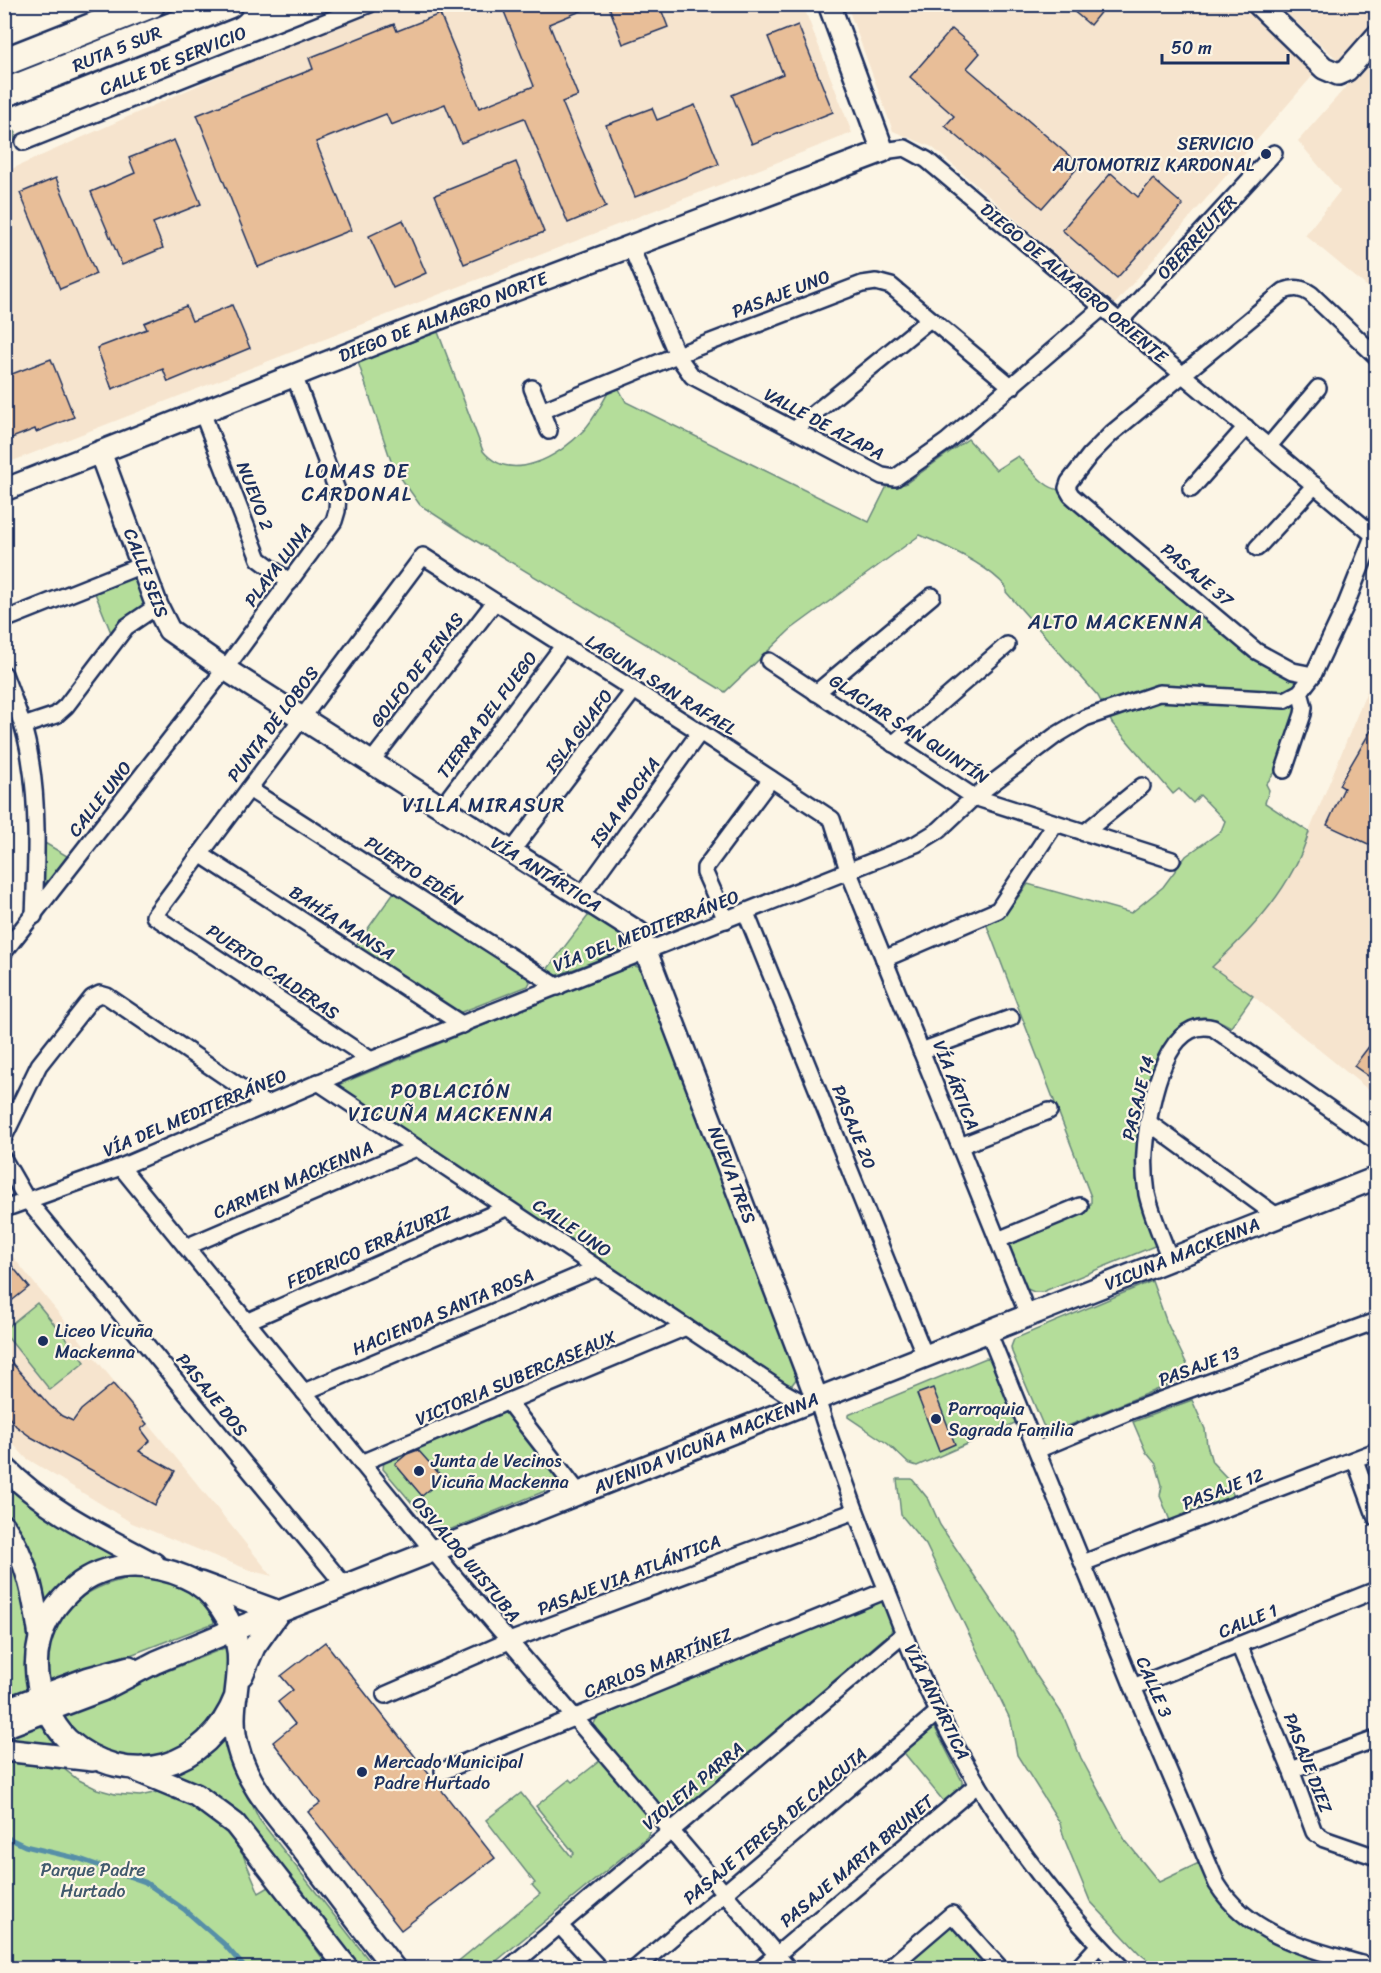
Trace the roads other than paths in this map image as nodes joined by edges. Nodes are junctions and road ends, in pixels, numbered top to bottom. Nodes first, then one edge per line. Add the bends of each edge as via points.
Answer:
1 (151, 4) edge
2 (229, 4) edge
3 (370, 4) edge
4 (829, 4) edge
5 (1258, 4) edge
6 (1377, 36) edge
7 (4, 61) edge
8 (5, 93) edge
9 (24, 142) dead end
10 (883, 151) junction
11 (1274, 153) dead end
12 (630, 245) junction
13 (1103, 307) junction
14 (930, 319) junction
15 (1120, 321) junction
16 (677, 355) junction
17 (1377, 356) edge
18 (294, 375) junction
19 (1184, 375) junction
20 (1012, 387) junction
21 (532, 388) dead end
22 (1318, 388) dead end
23 (542, 411) junction
24 (202, 412) junction
25 (1246, 427) junction
26 (795, 429) junction
27 (549, 431) dead end
28 (1269, 446) junction
29 (100, 452) junction
30 (1315, 485) junction
31 (1191, 489) dead end
32 (4, 490) edge
33 (1376, 533) edge
34 (1257, 548) dead end
35 (423, 556) joint
36 (142, 565) junction
37 (290, 582) junction
38 (932, 596) dead end
39 (494, 603) junction
40 (157, 606) junction
41 (4, 620) edge
42 (1007, 645) dead end
43 (563, 646) junction
44 (769, 661) dead end
45 (225, 669) junction
46 (4, 674) edge
47 (1313, 675) junction
48 (634, 690) junction
49 (1300, 692) junction
50 (816, 693) junction
51 (303, 717) junction
52 (23, 726) junction
53 (700, 732) junction
54 (893, 744) junction
55 (371, 762) junction
56 (1284, 770) dead end
57 (771, 779) junction
58 (1142, 786) dead end
59 (249, 789) junction
60 (974, 797) junction
61 (441, 808) junction
62 (1055, 824) junction
63 (1084, 833) junction
64 (511, 852) junction
65 (200, 854) junction
66 (1172, 860) dead end
67 (849, 870) junction
68 (582, 895) junction
69 (746, 913) junction
70 (34, 916) junction
71 (154, 916) joint
72 (726, 920) junction
73 (647, 950) junction
74 (4, 952) edge
75 (884, 959) junction
76 (558, 987) junction
77 (1011, 1018) dead end
78 (463, 1025) junction
79 (921, 1051) junction
80 (371, 1060) junction
81 (318, 1082) junction
82 (267, 1105) junction
83 (1049, 1111) dead end
84 (1148, 1122) junction
85 (4, 1137) edge
86 (1377, 1141) edge
87 (960, 1146) junction
88 (416, 1148) junction
89 (4, 1160) edge
90 (121, 1167) junction
91 (1377, 1178) edge
92 (27, 1200) junction
93 (1080, 1206) dead end
94 (506, 1208) junction
95 (4, 1209) edge
96 (1278, 1217) junction
97 (998, 1240) junction
98 (186, 1247) junction
99 (1170, 1259) junction
100 (597, 1268) junction
101 (1028, 1316) junction
102 (1377, 1321) edge
103 (246, 1322) junction
104 (686, 1327) junction
105 (988, 1331) junction
106 (925, 1356) junction
107 (304, 1392) junction
108 (811, 1402) junction
109 (509, 1403) junction
110 (1037, 1450) junction
111 (1377, 1451) edge
112 (1355, 1460) junction
113 (361, 1463) junction
114 (4, 1467) edge
115 (579, 1493) junction
116 (855, 1511) junction
117 (1377, 1518) edge
118 (4, 1526) edge
119 (433, 1551) junction
120 (1083, 1563) junction
121 (165, 1569) junction
122 (189, 1579) junction
123 (345, 1586) junction
124 (887, 1590) junction
125 (1377, 1590) edge
126 (279, 1612) junction
127 (233, 1630) junction
128 (904, 1634) junction
129 (40, 1637) junction
130 (509, 1641) junction
131 (1239, 1645) junction
132 (1133, 1687) junction
133 (238, 1689) junction
134 (385, 1695) dead end
135 (44, 1703) junction
136 (4, 1710) edge
137 (938, 1712) junction
138 (575, 1719) junction
139 (4, 1727) edge
140 (1377, 1739) edge
141 (4, 1750) edge
142 (100, 1761) junction
143 (129, 1767) junction
144 (1291, 1770) junction
145 (443, 1771) dead end
146 (978, 1784) junction
147 (671, 1831) junction
148 (1377, 1857) edge
149 (725, 1894) junction
150 (560, 1926) junction
151 (1099, 1945) junction
152 (777, 1955) junction
153 (347, 1968) edge
154 (394, 1968) edge
155 (508, 1968) edge
156 (599, 1968) edge
157 (636, 1968) edge
158 (761, 1968) edge
159 (788, 1968) edge
160 (889, 1968) edge
161 (1000, 1968) edge
162 (1078, 1968) edge
163 (1122, 1968) edge
164 (1377, 1968) edge

1 - 7 highway, RUTA 5 SUR
2 - 8 highway, RUTA 5 SUR
3 - 9 street, CALLE DE SERVICIO
4 - 10 street
5 - 6 street via 1324,68 1338,74 1347,70
10 - 12 street, DIEGO DE ALMAGRO NORTE
10 - 13 street, DIEGO DE ALMAGRO ORIENTE via 905,148 927,160
11 - 15 street, OBERREUTER
12 - 16 street, VALLE DE AZAPA
12 - 18 street, DIEGO DE ALMAGRO NORTE
13 - 15 street, DIEGO DE ALMAGRO ORIENTE
13 - 20 street, VALLE DE AZAPA
14 - 16 street, PASAJE UNO via 891,286 876,282
14 - 20 street, PASAJE UNO
14 - 26 street
15 - 19 street, DIEGO DE ALMAGRO ORIENTE
16 - 23 street, PASAJE UNO
16 - 26 street, VALLE DE AZAPA via 692,376
17 - 19 street via 1311,294 1291,289
18 - 24 street, DIEGO DE ALMAGRO NORTE
18 - 37 street, PLAYA LUNA via 338,502 329,530
19 - 25 street, DIEGO DE ALMAGRO ORIENTE
19 - 47 street, PASAJE 37 via 1112,433 1090,455 1067,488 1256,651 1293,671
20 - 26 street, VALLE DE AZAPA via 895,478 882,476
21 - 23 street
22 - 28 street
23 - 27 street
24 - 29 street, DIEGO DE ALMAGRO NORTE
24 - 37 street, NUEVO 2 via 259,560
25 - 28 street, DIEGO DE ALMAGRO ORIENTE
25 - 31 street
28 - 30 street, DIEGO DE ALMAGRO ORIENTE
29 - 32 street, DIEGO DE ALMAGRO NORTE
29 - 36 street, CALLE SEIS
30 - 33 street, DIEGO DE ALMAGRO ORIENTE
30 - 34 street
33 - 47 street
35 - 39 street, LAGUNA SAN RAFAEL
35 - 51 street, PUNTA DE LOBOS
36 - 40 street, CALLE SEIS
36 - 41 street
37 - 45 street, PLAYA LUNA
38 - 50 street
39 - 43 street, LAGUNA SAN RAFAEL
39 - 55 street, GOLFO DE PENAS
40 - 45 street, CALLE SEIS via 169,630
40 - 52 street via 126,627 56,715
42 - 54 street
43 - 48 street, LAGUNA SAN RAFAEL
43 - 61 street, TIERRA DEL FUEGO
44 - 50 street, GLACIAR SAN QUINTÍN
45 - 51 street, VÍA ANTÁRTICA
45 - 70 street, CALLE UNO
46 - 52 street
47 - 49 street
48 - 53 street, LAGUNA SAN RAFAEL
48 - 64 street, ISLA GUAFO
49 - 56 street via 1304,714
49 - 60 street, VÍA DEL MEDITERRÁNEO via 1285,700 1164,693 1135,700 1071,725
50 - 54 street, GLACIAR SAN QUINTÍN
51 - 55 street, VÍA ANTÁRTICA
51 - 59 street, PUNTA DE LOBOS
52 - 70 street via 34,792
53 - 57 street, LAGUNA SAN RAFAEL
53 - 68 street, ISLA MOCHA
54 - 60 street, GLACIAR SAN QUINTÍN
55 - 61 street, VÍA ANTÁRTICA
57 - 67 street, LAGUNA SAN RAFAEL via 832,819
57 - 72 street via 705,868
58 - 63 street
59 - 65 street, PUNTA DE LOBOS
59 - 76 street, PUERTO EDÉN
60 - 62 street, GLACIAR SAN QUINTÍN
60 - 67 street, VÍA DEL MEDITERRÁNEO via 928,838
61 - 64 street, VÍA ANTÁRTICA
62 - 63 street, GLACIAR SAN QUINTÍN
62 - 75 street via 998,910
63 - 66 street, GLACIAR SAN QUINTÍN
64 - 68 street, VÍA ANTÁRTICA
65 - 71 street, PUNTA DE LOBOS
65 - 78 street, BAHÍA MANSA
67 - 69 street, VÍA DEL MEDITERRÁNEO
67 - 75 street, VÍA ÁRTICA
68 - 73 street, VÍA ANTÁRTICA via 639,933
69 - 72 street, VÍA DEL MEDITERRÁNEO
69 - 106 street, PASAJE 20
70 - 74 street, CALLE UNO
71 - 80 street, PUERTO CALDERAS
72 - 73 street, VÍA DEL MEDITERRÁNEO
73 - 76 street, VÍA DEL MEDITERRÁNEO
73 - 108 street, NUEVA TRES
75 - 79 street, VÍA ÁRTICA
76 - 78 street, VÍA DEL MEDITERRÁNEO
77 - 79 street
78 - 80 street, VÍA DEL MEDITERRÁNEO
79 - 87 street, VÍA ÁRTICA
80 - 81 street, VÍA DEL MEDITERRÁNEO
81 - 82 street, VÍA DEL MEDITERRÁNEO
81 - 88 street, CALLE UNO
82 - 85 street via 100,994 92,998 39,1065
82 - 90 street, VÍA DEL MEDITERRÁNEO
83 - 87 street
84 - 86 street, PASAJE 14 via 1163,1065 1173,1046 1188,1032 1206,1026
84 - 96 street
84 - 99 street, PASAJE 14 via 1144,1154 1148,1194
87 - 97 street, VÍA ÁRTICA
88 - 94 street, CALLE UNO
88 - 98 street, CARMEN MACKENNA
89 - 92 street, PASAJE DOS
90 - 92 street, VÍA DEL MEDITERRÁNEO
90 - 98 street, OSVALDO WISTUBA
91 - 96 street, VICUNA MACKENNA
92 - 95 street, VÍA DEL MEDITERRÁNEO
92 - 123 street, PASAJE DOS
93 - 97 street
94 - 100 street, CALLE UNO
94 - 103 street, FEDERICO ERRÁZURIZ
96 - 99 street, VICUNA MACKENNA
97 - 101 street, VÍA ÁRTICA
98 - 103 street, OSVALDO WISTUBA
99 - 101 street, VICUNA MACKENNA
100 - 104 street, CALLE UNO
100 - 107 street, HACIENDA SANTA ROSA
101 - 105 street, VICUNA MACKENNA
102 - 110 street, PASAJE 13
103 - 107 street, OSVALDO WISTUBA
104 - 108 street, CALLE UNO
104 - 109 street, VICTORIA SUBERCASEAUX
105 - 106 street, AVENIDA VICUÑA MACKENNA
105 - 110 street, CALLE 3
106 - 108 street, AVENIDA VICUÑA MACKENNA
107 - 113 street, OSVALDO WISTUBA
108 - 115 street, AVENIDA VICUÑA MACKENNA
108 - 116 street, VÍA ANTÁRTICA
109 - 113 street, VICTORIA SUBERCASEAUX
109 - 115 street
110 - 120 street, CALLE 3
111 - 112 street, PASAJE 12
112 - 117 street
112 - 120 street, PASAJE 12
113 - 119 street, OSVALDO WISTUBA
114 - 121 street via 61,1512
115 - 119 street, AVENIDA VICUÑA MACKENNA
116 - 124 street, VÍA ANTÁRTICA
116 - 130 street, PASAJE VIA ATLÁNTICA
118 - 129 street via 27,1571
119 - 123 street, AVENIDA VICUÑA MACKENNA
119 - 130 street, OSVALDO WISTUBA
120 - 132 street, CALLE 3
121 - 122 street
121 - 129 street via 138,1565 96,1574 62,1599
122 - 126 street
122 - 127 street via 212,1597
123 - 126 street, AVENIDA VICUÑA MACKENNA
124 - 128 street, VÍA ANTÁRTICA
124 - 138 street, CARLOS MARTÍNEZ
125 - 131 street, CALLE 1
126 - 127 street, AVENIDA VICUÑA MACKENNA
126 - 133 street via 254,1647
127 - 133 street via 239,1651
127 - 135 street, AVENIDA VICUÑA MACKENNA via 102,1690
128 - 137 street, VÍA ANTÁRTICA
128 - 147 street, VIOLETA PARRA
129 - 135 street via 36,1667
130 - 134 street, PASAJE VIA ATLÁNTICA
130 - 138 street, OSVALDO WISTUBA
131 - 132 street, CALLE 1
131 - 144 street, PASAJE DIEZ
132 - 164 street, CALLE 3 via 1226,1899 1255,1924 1295,1943
133 - 143 street via 223,1724 201,1747 159,1767
133 - 154 street via 235,1736 253,1783
135 - 136 street, AVENIDA VICUÑA MACKENNA
135 - 139 street, AVENIDA VICUÑA MACKENNA
135 - 142 street via 66,1739
137 - 146 street, VÍA ANTÁRTICA
137 - 149 street, PASAJE TERESA DE CALCUTA
138 - 145 street, CARLOS MARTÍNEZ
138 - 147 street, OSVALDO WISTUBA
140 - 144 street
141 - 142 street
142 - 143 street
143 - 153 street via 196,1795 235,1824
144 - 148 street, PASAJE DIEZ via 1314,1832
146 - 151 street, VÍA ANTÁRTICA via 1039,1874
146 - 152 street, PASAJE MARTA BRUNET
147 - 149 street, OSVALDO WISTUBA
147 - 150 street, VIOLETA PARRA
149 - 152 street, OSVALDO WISTUBA
149 - 157 street, PASAJE TERESA DE CALCUTA
150 - 155 street, VIOLETA PARRA
150 - 156 street
151 - 162 street
151 - 163 street, VÍA ANTÁRTICA
152 - 158 street, PASAJE MARTA BRUNET
152 - 159 street, OSVALDO WISTUBA
160 - 161 street via 952,1914

